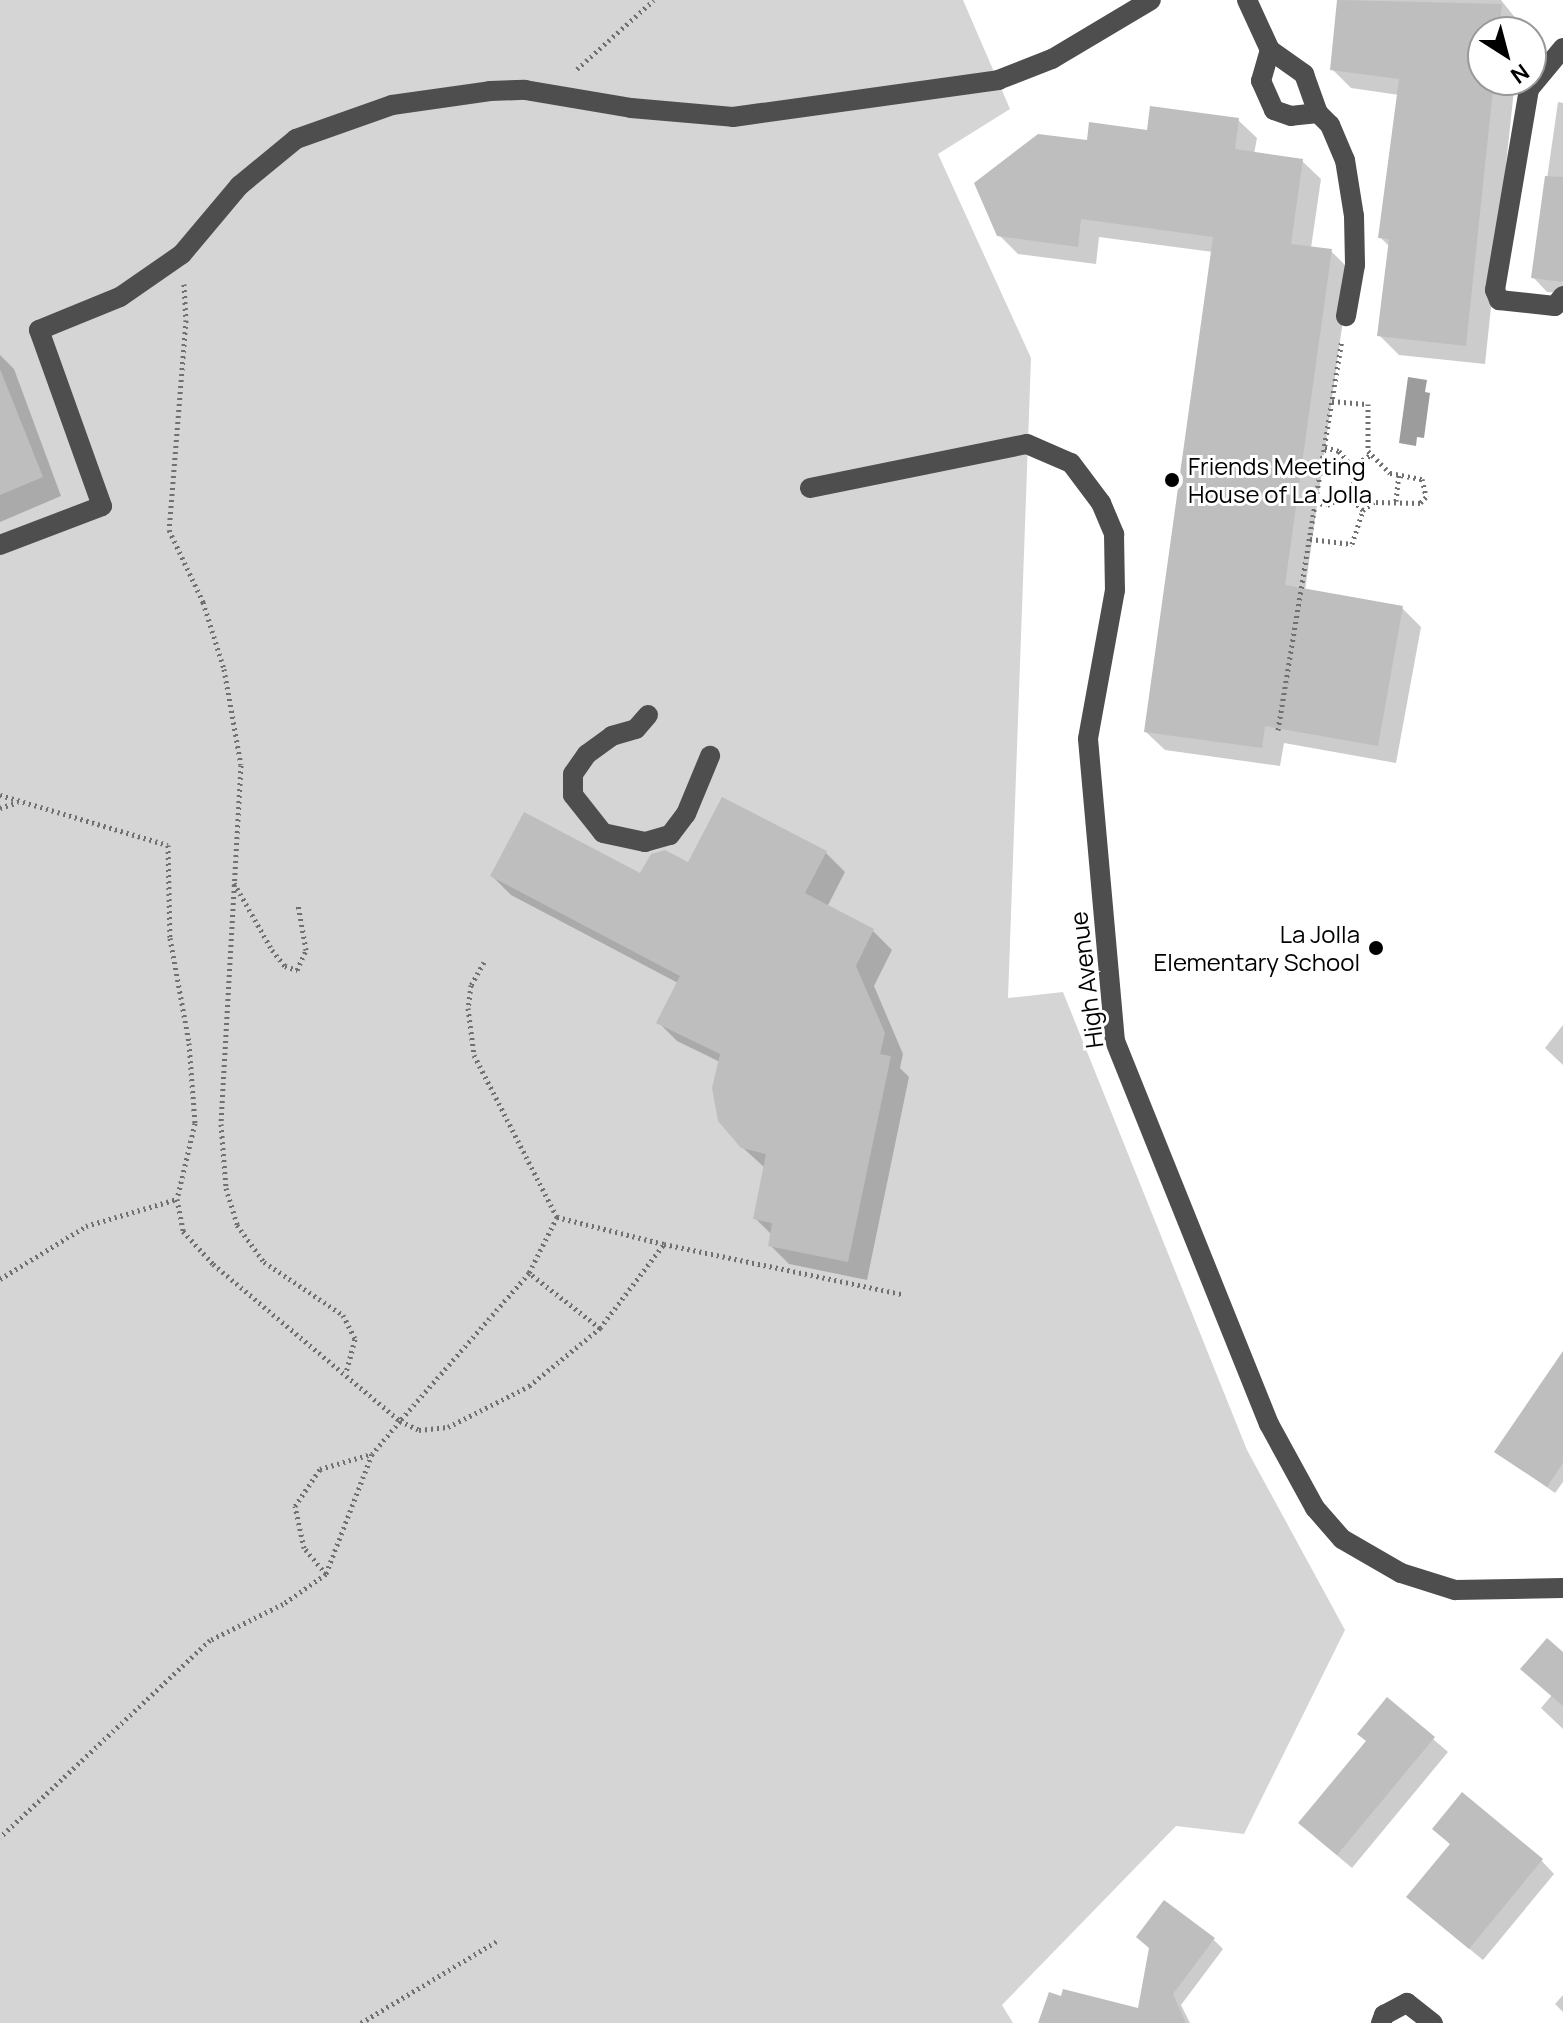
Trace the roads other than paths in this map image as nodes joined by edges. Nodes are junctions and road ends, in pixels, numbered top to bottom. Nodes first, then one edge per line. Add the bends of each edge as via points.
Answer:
1 (1151, 0) edge
2 (1247, 0) edge
3 (1563, 48) edge
4 (1270, 50) junction
5 (1318, 113) junction
6 (1563, 296) edge
7 (1346, 316) road end
8 (810, 488) dead end
9 (0, 545) edge
10 (648, 715) dead end
11 (710, 756) dead end
12 (1563, 1588) edge
13 (1381, 2023) edge
14 (1433, 2023) edge

1 - 9 street via 1052,59 998,80 733,117 525,90 392,105 333,122 271,157 182,254 120,297 39,330 102,506
2 - 4 street
3 - 6 street via 1529,89 1495,290 1499,300 1555,306
4 - 5 street via 1304,74
4 - 5 street via 1261,81 1274,110 1291,116
5 - 7 street via 1330,125 1345,160 1354,216 1355,265
8 - 12 street, High Avenue via 1027,444 1071,463 1101,503 1114,534 1115,590 1088,739 1115,1041 1269,1424 1315,1508 1342,1539 1401,1573 1455,1590
10 - 11 street via 636,729 612,736 587,754 573,774 573,795 603,833 645,842 670,835 686,814
13 - 14 street via 1384,2015 1407,2003

